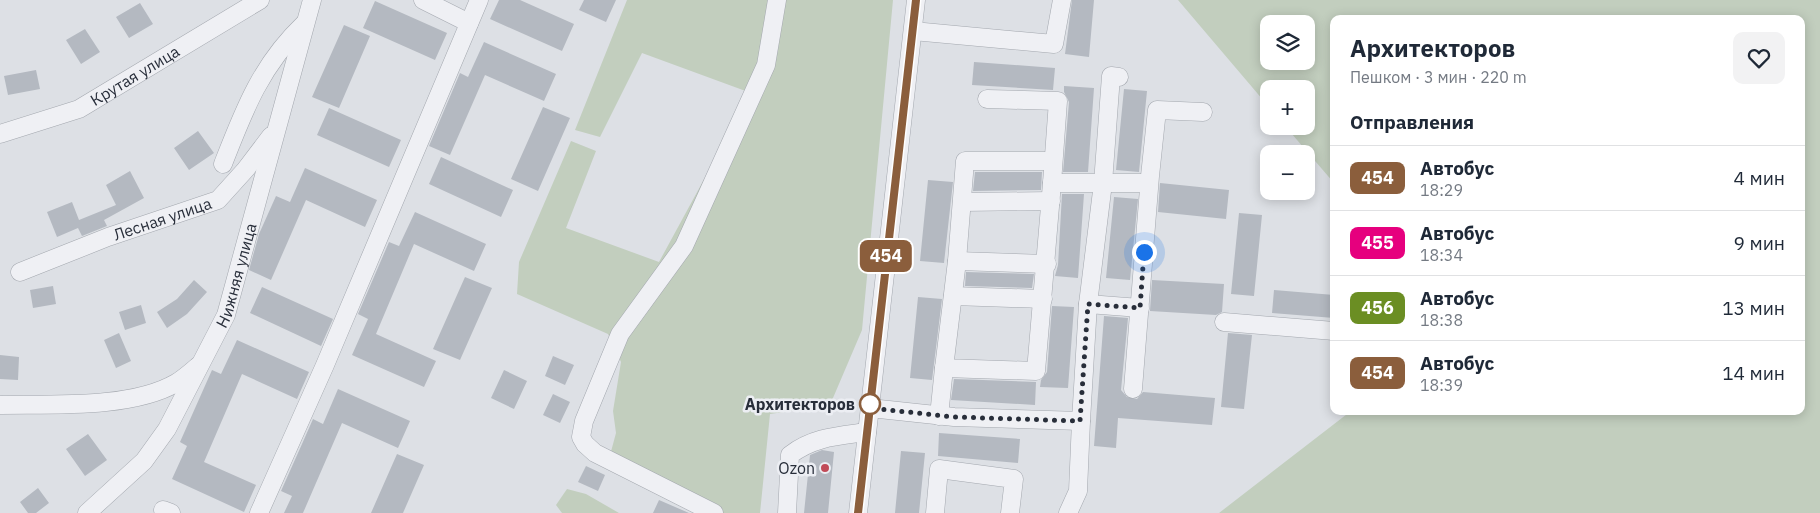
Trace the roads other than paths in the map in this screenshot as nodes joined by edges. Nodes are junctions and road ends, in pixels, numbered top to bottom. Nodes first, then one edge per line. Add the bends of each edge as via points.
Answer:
1 (260, 0) edge
2 (312, 0) edge
3 (423, 0) edge
4 (479, 0) edge
5 (777, 0) edge
6 (916, 0) edge
7 (1062, 0) edge
8 (305, 23) junction
9 (469, 23) junction
10 (913, 31) junction
11 (1119, 77) dead end
12 (987, 99) dead end
13 (1203, 112) dead end
14 (278, 127) junction
15 (0, 134) edge
16 (1054, 161) junction
17 (223, 164) dead end
18 (1052, 183) junction
19 (1103, 183) junction
20 (1149, 183) junction
21 (1051, 201) junction
22 (962, 202) junction
23 (958, 261) junction
24 (1047, 264) junction
25 (20, 272) dead end
26 (953, 296) junction
27 (1043, 299) junction
28 (1088, 304) junction
29 (1140, 308) junction
30 (1224, 322) dead end
31 (1330, 331) edge
32 (202, 363) junction
33 (944, 368) junction
34 (1133, 389) dead end
35 (0, 405) edge
36 (870, 408) junction
37 (939, 416) junction
38 (1080, 421) junction
39 (866, 432) junction
40 (87, 513) edge
41 (259, 513) edge
42 (714, 513) edge
43 (788, 513) edge
44 (858, 513) edge
45 (935, 513) edge
46 (1010, 513) edge
47 (1068, 513) edge

1 - 15 street, Крутая улица via 79,109
2 - 8 street, Нижняя улица
3 - 9 street
4 - 9 street
5 - 42 street via 766,65 684,246 620,334 584,421 581,437 595,453
6 - 10 street
7 - 10 street via 1054,44
8 - 14 street, Нижняя улица
8 - 17 street via 283,44 256,87
9 - 41 street
10 - 36 street
11 - 19 street via 1111,76
12 - 16 street via 1058,101
13 - 20 street via 1157,110
14 - 25 street, Лесная улица via 218,200 108,237
14 - 32 street, Нижняя улица via 226,315
16 - 18 street
16 - 22 street via 965,161
18 - 19 street
18 - 21 street
19 - 20 street
19 - 28 street
20 - 29 street
21 - 22 street
21 - 24 street
22 - 23 street
23 - 24 street
23 - 26 street
24 - 27 street
26 - 27 street
26 - 33 street
27 - 33 street via 1036,371
28 - 29 street
28 - 38 street
29 - 34 street
30 - 31 street
32 - 35 street via 176,383 149,393 101,402
32 - 40 street, Нижняя улица via 167,430 144,461
33 - 37 street
36 - 37 street
36 - 39 street
37 - 38 street
38 - 47 street via 1078,491
39 - 43 street via 822,438 802,445 790,455
39 - 44 street
45 - 46 street via 939,469 1014,479

